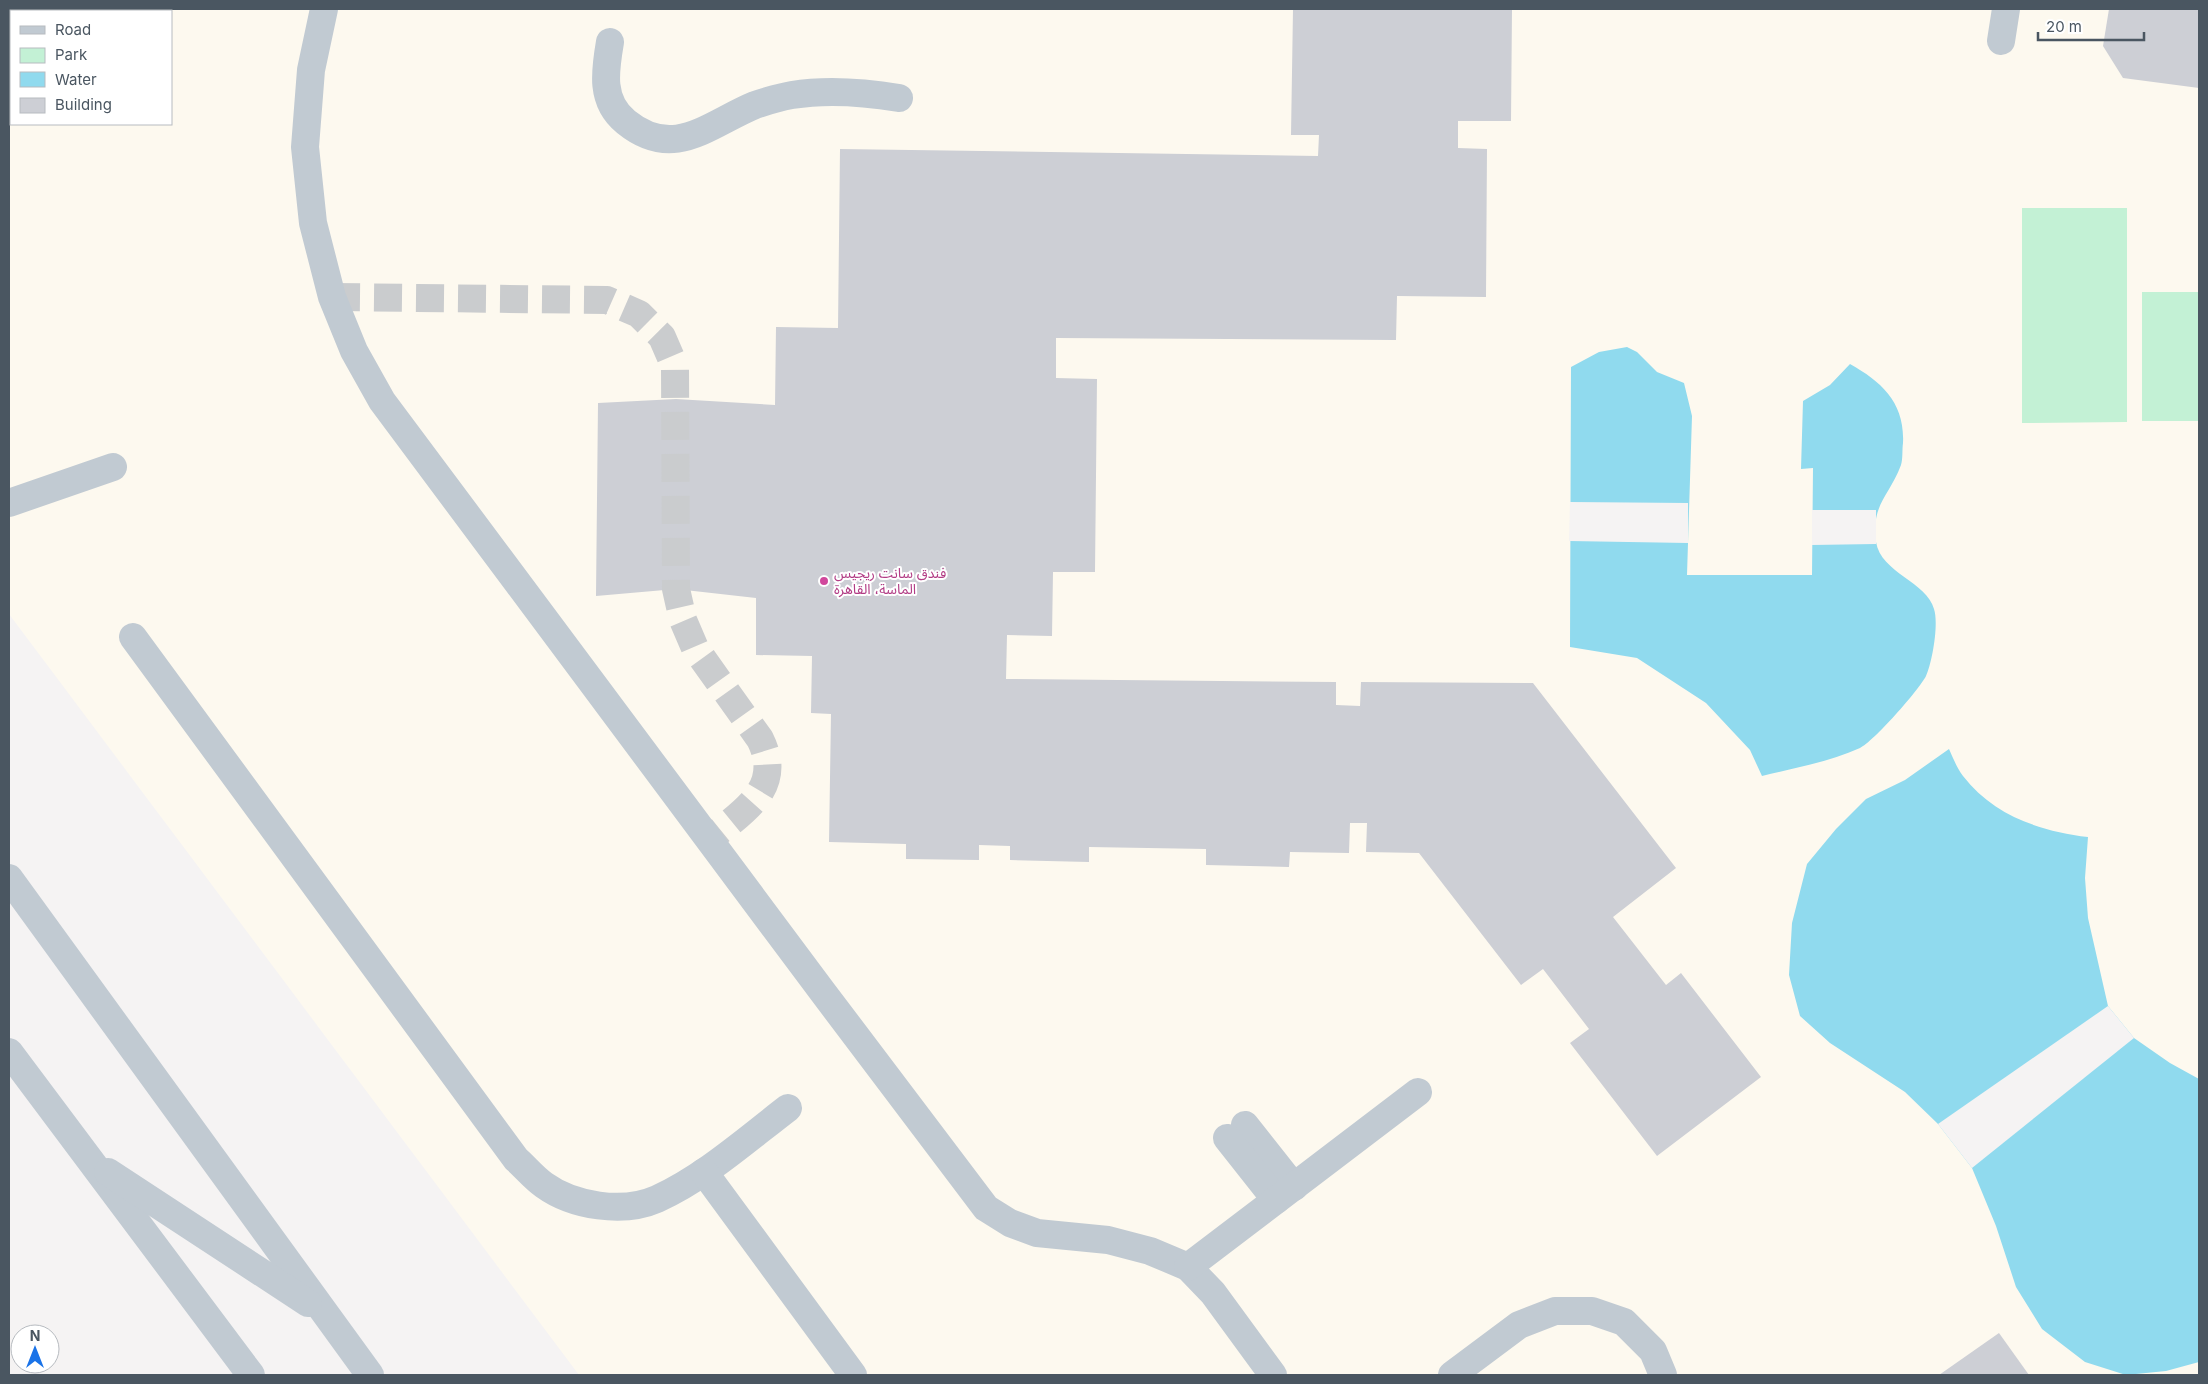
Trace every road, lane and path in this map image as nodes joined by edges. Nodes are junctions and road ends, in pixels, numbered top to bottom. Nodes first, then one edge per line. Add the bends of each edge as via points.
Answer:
1 (324, 9) edge
2 (2006, 9) edge
3 (2001, 41) dead end
4 (610, 42) dead end
5 (898, 98) dead end
6 (114, 467) dead end
7 (9, 503) edge
8 (133, 637) dead end
9 (9, 878) edge
10 (9, 1052) edge
11 (1418, 1092) dead end
12 (788, 1108) dead end
13 (1236, 1132) dead end
14 (92, 1162) junction
15 (704, 1172) junction
16 (1285, 1193) junction
17 (1188, 1267) junction
18 (322, 1312) junction
19 (251, 1375) edge
20 (370, 1375) edge
21 (853, 1375) edge
22 (1273, 1375) edge
23 (1452, 1375) edge
24 (1663, 1375) edge

1 - 17 street via 310,70 305,147 313,223 332,297 354,351 382,401 986,1208 1010,1223 1037,1233 1108,1240
2 - 3 street
4 - 5 street via 606,93 618,116 638,132 664,140 689,137 756,105 791,95 863,92
6 - 7 street
8 - 15 street via 516,1159 544,1186 579,1202 617,1207 655,1200
9 - 18 street
10 - 14 street
11 - 16 street
12 - 15 street
13 - 16 street
14 - 18 street
14 - 19 street
15 - 21 street
16 - 17 street
17 - 22 street via 1213,1293
18 - 20 street
23 - 24 street via 1519,1325 1555,1311 1592,1311 1624,1322 1653,1350

